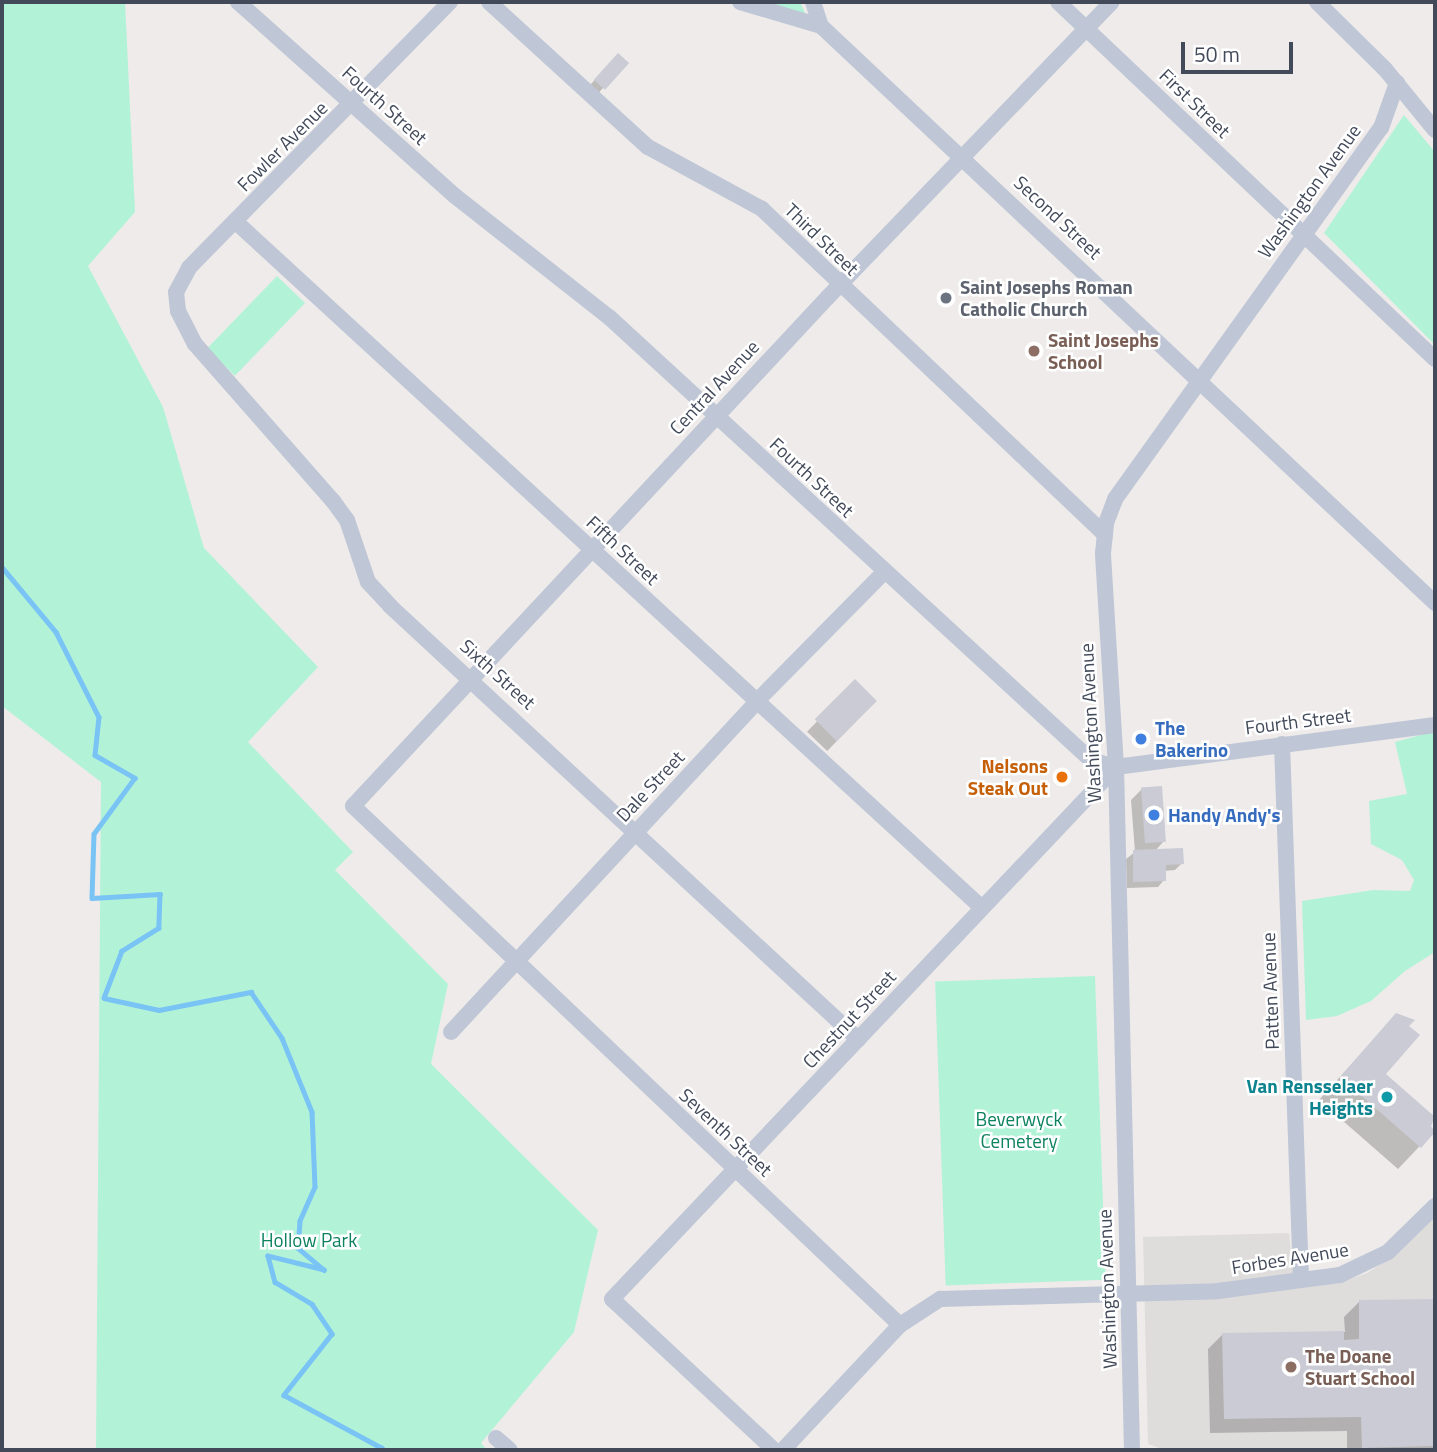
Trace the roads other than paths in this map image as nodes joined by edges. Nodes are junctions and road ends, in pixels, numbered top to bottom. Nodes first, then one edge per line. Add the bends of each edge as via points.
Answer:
1 (238, 2) edge
2 (450, 2) edge
3 (489, 2) edge
4 (740, 2) edge
5 (813, 2) edge
6 (1058, 2) edge
7 (1112, 2) edge
8 (1317, 2) edge
9 (821, 26) junction
10 (1087, 28) junction
11 (1397, 83) junction
12 (353, 105) junction
13 (1435, 130) edge
14 (962, 158) junction
15 (236, 222) junction
16 (1301, 235) junction
17 (839, 286) junction
18 (176, 292) joint
19 (1435, 359) edge
20 (1200, 378) junction
21 (715, 416) junction
22 (1105, 534) junction
23 (591, 549) junction
24 (884, 572) junction
25 (1435, 603) edge
26 (471, 677) junction
27 (757, 701) junction
28 (1435, 725) edge
29 (1282, 744) junction
30 (1115, 767) junction
31 (353, 806) joint
32 (637, 831) junction
33 (982, 908) junction
34 (515, 962) junction
35 (451, 1032) dead end
36 (858, 1039) junction
37 (734, 1169) junction
38 (1435, 1206) edge
39 (1301, 1279) junction
40 (1129, 1296) junction
41 (900, 1325) junction
42 (496, 1438) dead end
43 (510, 1450) edge
44 (774, 1450) edge
45 (783, 1450) edge
46 (1133, 1450) edge

1 - 12 street, Fourth Street
2 - 12 street, Fowler Avenue
3 - 17 street, Third Street via 648,147 762,209
4 - 9 street
5 - 9 street, Second Street
6 - 10 street, First Street
7 - 10 street, Central Avenue
8 - 11 street
9 - 14 street, Second Street
10 - 14 street, Central Avenue
10 - 16 street, First Street
11 - 13 street
11 - 16 street, Washington Avenue via 1381,128
12 - 15 street, Fowler Avenue
12 - 21 street, Fourth Street via 455,196 609,317
14 - 17 street, Central Avenue
14 - 20 street, Second Street
15 - 18 street, Fowler Avenue via 189,268
15 - 23 street, Fifth Street
16 - 19 street, First Street
16 - 20 street, Washington Avenue
17 - 21 street, Central Avenue
17 - 22 street, Third Street
18 - 26 street, Sixth Street via 178,310 195,344 347,520 368,582
20 - 22 street, Washington Avenue via 1115,499
20 - 25 street, Second Street
21 - 23 street, Central Avenue
21 - 24 street, Fourth Street
22 - 30 street, Washington Avenue
23 - 26 street, Central Avenue
23 - 27 street, Fifth Street
24 - 27 street, Dale Street
24 - 30 street, Fourth Street via 1083,754
26 - 31 street, Central Avenue
26 - 32 street, Sixth Street
27 - 32 street, Dale Street
27 - 33 street, Fifth Street
28 - 29 street, Fourth Street
29 - 30 street, Fourth Street
29 - 39 street, Patten Avenue
30 - 33 street, Chestnut Street
30 - 40 street, Washington Avenue
31 - 34 street, Seventh Street
32 - 34 street, Dale Street
32 - 36 street, Sixth Street
33 - 36 street, Chestnut Street
34 - 35 street, Dale Street
34 - 37 street, Seventh Street
36 - 37 street, Chestnut Street
37 - 41 street, Seventh Street
37 - 44 street, Chestnut Street via 612,1299
38 - 39 street, Forbes Avenue via 1388,1252 1368,1264 1340,1275
39 - 40 street, Forbes Avenue via 1218,1291
40 - 41 street via 963,1296 940,1299
40 - 46 street, Washington Avenue
41 - 45 street
42 - 43 street

